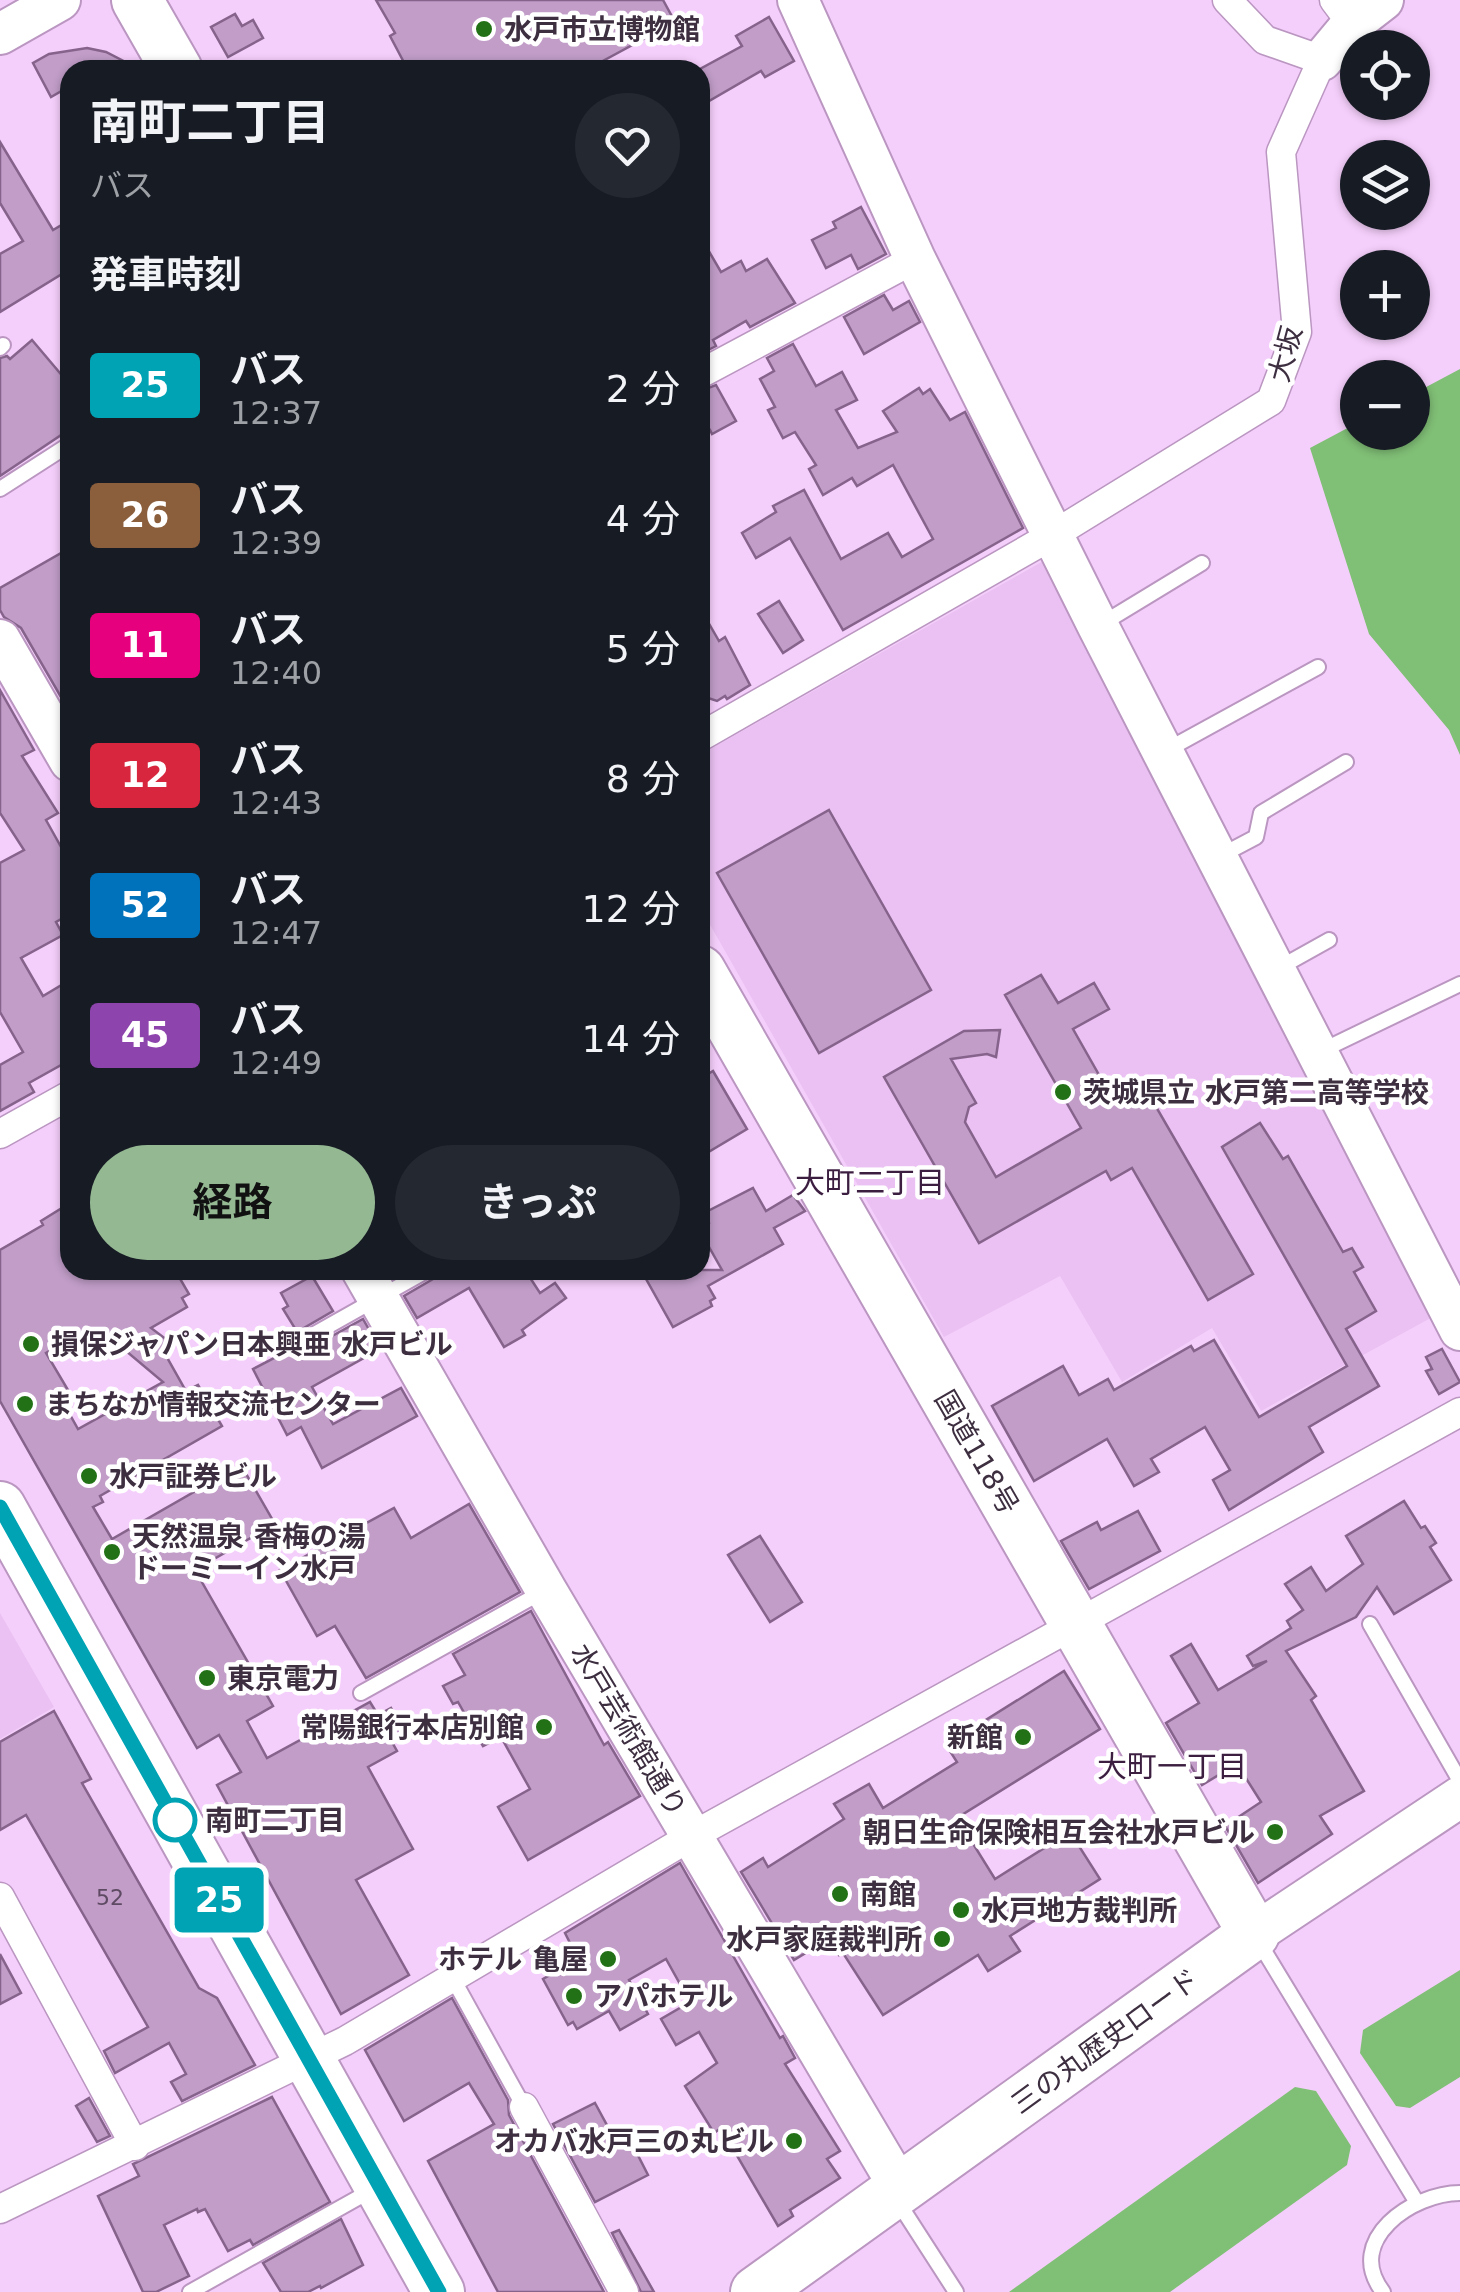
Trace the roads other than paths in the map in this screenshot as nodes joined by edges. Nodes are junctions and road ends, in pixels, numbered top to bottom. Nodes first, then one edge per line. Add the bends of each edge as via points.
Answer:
1 (60, 0) edge
2 (137, 0) edge
3 (798, 0) edge
4 (1227, 0) edge
5 (1356, 8) edge
6 (0, 34) edge
7 (171, 60) edge
8 (1322, 60) junction
9 (916, 259) junction
10 (710, 369) edge
11 (60, 450) edge
12 (0, 489) edge
13 (1053, 535) junction
14 (1202, 563) dead end
15 (1098, 626) junction
16 (0, 640) edge
17 (1318, 668) dead end
18 (710, 731) edge
19 (60, 745) edge
20 (1162, 752) junction
21 (1346, 762) dead end
22 (1217, 857) junction
23 (1328, 940) dead end
24 (1276, 970) junction
25 (1460, 984) edge
26 (710, 988) edge
27 (1318, 1052) junction
28 (60, 1100) edge
29 (0, 1134) edge
30 (370, 1285) edge
31 (1455, 1308) edge
32 (309, 1337) dead end
33 (1460, 1412) edge
34 (0, 1507) edge
35 (546, 1590) junction
36 (1077, 1624) junction
37 (1370, 1624) dead end
38 (361, 1693) dead end
39 (1460, 1781) edge
40 (1460, 1798) edge
41 (692, 1836) junction
42 (0, 1897) edge
43 (1254, 1934) junction
44 (451, 1977) junction
45 (308, 2060) junction
46 (524, 2107) joint
47 (135, 2146) junction
48 (380, 2185) junction
49 (896, 2190) junction
50 (1460, 2192) edge
51 (1416, 2201) junction
52 (0, 2210) edge
53 (190, 2292) edge
54 (439, 2292) edge
55 (624, 2292) edge
56 (756, 2292) edge
57 (956, 2292) edge
58 (1383, 2292) edge

1 - 6 street
2 - 7 highway
3 - 9 street
4 - 8 street via 1265,40
5 - 8 street
8 - 13 street, 大坂 via 1281,152 1297,332 1271,401
9 - 10 street
9 - 13 street
11 - 12 lane
13 - 15 street
13 - 18 street, 大坂
14 - 15 lane
15 - 20 street
16 - 19 street
17 - 20 lane
20 - 22 street
21 - 22 lane via 1261,813 1256,837
22 - 24 street
23 - 24 lane
24 - 27 street
25 - 27 lane
26 - 36 highway, 国道118号
27 - 31 street
28 - 29 street
30 - 32 lane
30 - 35 street, 水戸芸術館通り
33 - 36 street
34 - 45 highway
35 - 38 lane
35 - 41 street, 水戸芸術館通り
36 - 41 street
36 - 43 highway, 国道118号
37 - 39 lane
40 - 43 street, 三の丸歴史ロード
41 - 44 street
41 - 49 street, 水戸芸術館通り
42 - 47 street
43 - 49 highway, 三の丸歴史ロード
43 - 51 lane
44 - 45 street
44 - 46 lane
45 - 47 street
45 - 48 highway
46 - 55 street
47 - 52 street
48 - 53 lane
48 - 54 highway
49 - 56 highway, 三の丸歴史ロード
49 - 57 lane
50 - 51 lane
51 - 58 lane via 1377,2238 1371,2262

